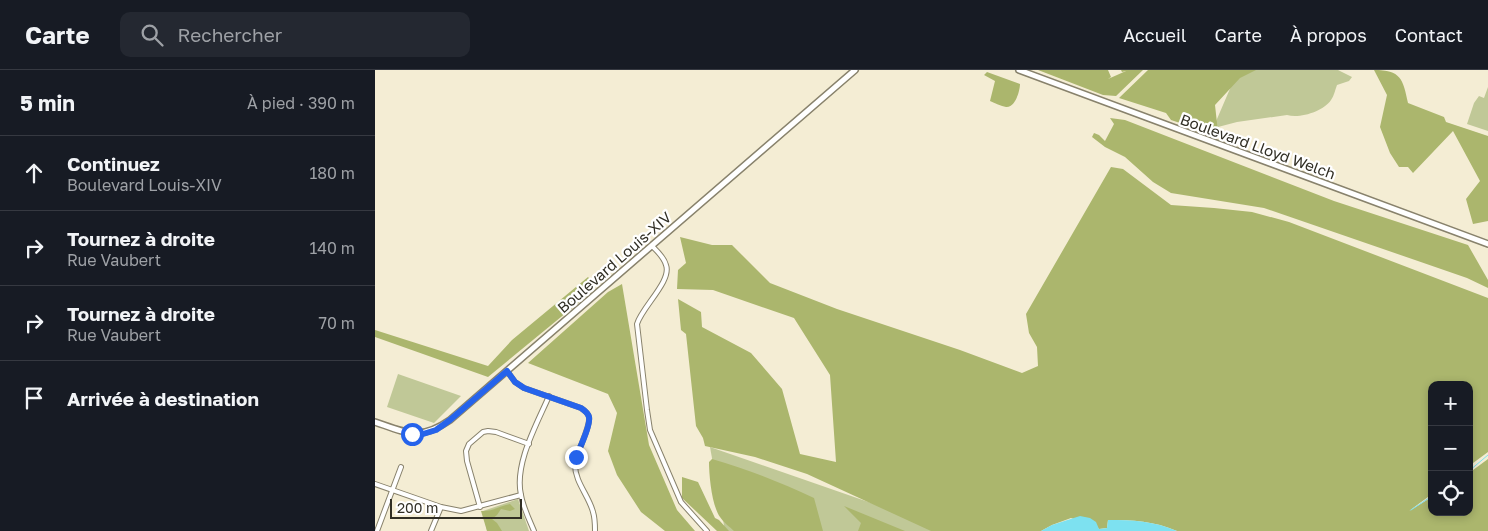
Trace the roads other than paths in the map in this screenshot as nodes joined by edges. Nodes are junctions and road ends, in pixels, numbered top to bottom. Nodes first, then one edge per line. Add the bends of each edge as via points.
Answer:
1 (855, 70) edge
2 (1019, 70) edge
3 (1488, 244) edge
4 (652, 246) junction
5 (507, 371) junction
6 (549, 396) junction
7 (375, 422) edge
8 (529, 444) junction
9 (401, 467) dead end
10 (375, 484) edge
11 (391, 490) junction
12 (521, 495) junction
13 (441, 506) junction
14 (480, 507) junction
15 (377, 531) edge
16 (431, 531) edge
17 (534, 531) edge
18 (595, 531) edge
19 (707, 531) edge

1 - 4 main road, Boulevard Louis-XIV
2 - 3 main road, Boulevard Lloyd Welch
4 - 5 main road, Boulevard Louis-XIV
4 - 19 street via 667,267 661,286 637,324 650,430 681,502
5 - 6 street via 524,388
5 - 7 main road, Boulevard Louis-XIV via 436,430 412,434
6 - 8 street
6 - 18 street via 587,412 589,418 575,465 576,475 593,510
8 - 12 street via 520,472
8 - 14 street via 488,431 469,444 467,461
9 - 11 street
10 - 11 street
11 - 13 street
11 - 15 street
12 - 14 street
12 - 17 street
13 - 14 street via 461,511
13 - 16 street

